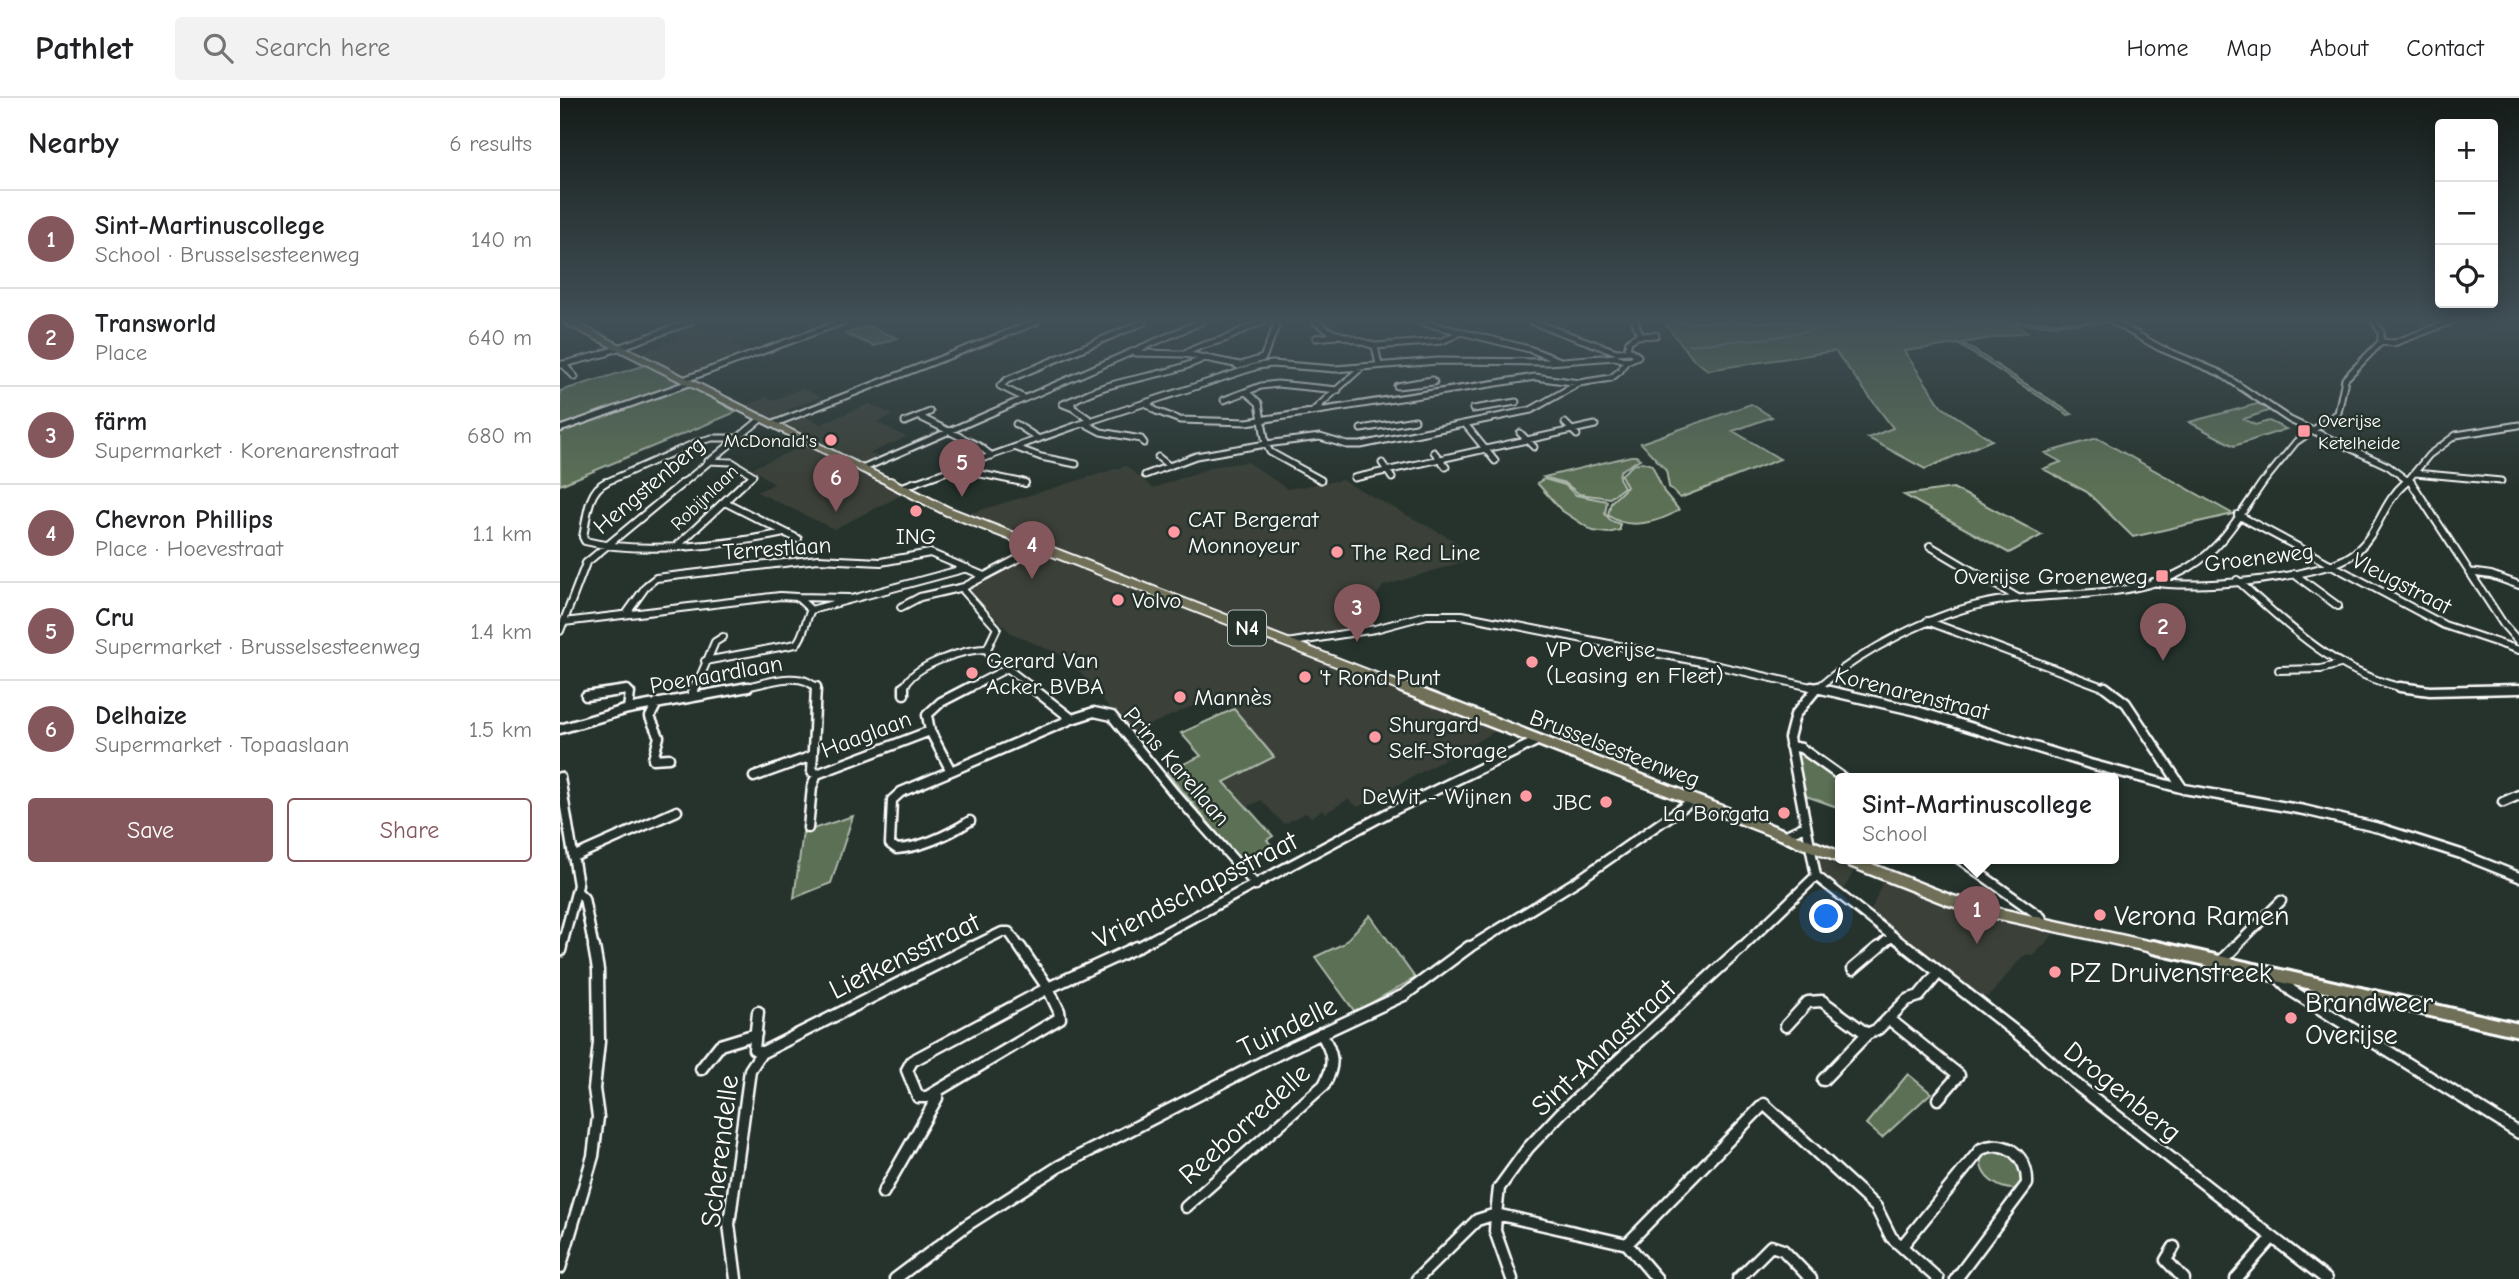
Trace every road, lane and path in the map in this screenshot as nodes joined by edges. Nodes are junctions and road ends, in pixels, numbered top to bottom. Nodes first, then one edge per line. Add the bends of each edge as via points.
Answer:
1 (678, 377) edge
2 (696, 377) edge
3 (894, 377) edge
4 (1014, 377) edge
5 (1073, 377) edge
6 (1151, 377) edge
7 (1225, 377) edge
8 (1347, 377) edge
9 (1534, 377) edge
10 (1547, 377) edge
11 (1612, 377) edge
12 (2226, 377) edge
13 (2348, 377) edge
14 (686, 381) junction
15 (1579, 383) junction
16 (1415, 386) junction
17 (1338, 390) junction
18 (1246, 392) junction
19 (1422, 396) junction
20 (1024, 398) junction
21 (1224, 400) dead end
22 (1516, 402) dead end
23 (1146, 403) junction
24 (1327, 403) junction
25 (1503, 404) junction
26 (1338, 409) junction
27 (1474, 409) dead end
28 (930, 412) dead end
29 (1307, 414) junction
30 (1511, 414) junction
31 (920, 416) junction
32 (761, 419) junction
33 (1415, 420) dead end
34 (1092, 421) junction
35 (1263, 421) junction
36 (905, 422) dead end
37 (1084, 423) junction
38 (1395, 423) junction
39 (1565, 423) dead end
40 (773, 424) junction
41 (1016, 424) dead end
42 (1465, 424) junction
43 (1595, 425) dead end
44 (2519, 425) edge
45 (560, 429) edge
46 (1361, 429) dead end
47 (1572, 430) junction
48 (948, 431) junction
49 (2312, 432) junction
50 (1520, 433) dead end
51 (1577, 435) dead end
52 (1405, 436) junction
53 (736, 438) junction
54 (1039, 439) junction
55 (1527, 440) junction
56 (1144, 443) dead end
57 (1265, 444) junction
58 (1534, 447) dead end
59 (1017, 448) junction
60 (1485, 449) junction
61 (1434, 452) dead end
62 (992, 456) junction
63 (1158, 457) dead end
64 (1440, 459) junction
65 (708, 461) junction
66 (1495, 461) dead end
67 (1382, 463) dead end
68 (967, 464) junction
69 (1076, 464) dead end
70 (1168, 465) junction
71 (1446, 467) dead end
72 (862, 469) junction
73 (1387, 471) junction
74 (2415, 473) junction
75 (1145, 475) dead end
76 (1354, 478) dead end
77 (1392, 478) dead end
78 (1321, 480) dead end
79 (2409, 481) junction
80 (2501, 481) dead end
81 (1025, 483) dead end
82 (903, 489) junction
83 (725, 502) junction
84 (2238, 515) junction
85 (776, 528) junction
86 (784, 533) junction
87 (770, 535) junction
88 (798, 540) dead end
89 (607, 545) junction
90 (1930, 545) dead end
91 (676, 547) junction
92 (1040, 547) junction
93 (2328, 565) junction
94 (967, 568) junction
95 (2469, 572) junction
96 (2294, 574) junction
97 (984, 576) junction
98 (2237, 580) junction
99 (2152, 582) junction
100 (2519, 585) edge
101 (964, 587) junction
102 (797, 597) junction
103 (857, 598) junction
104 (2018, 598) junction
105 (2338, 606) dead end
106 (901, 607) dead end
107 (811, 610) junction
108 (627, 614) junction
109 (1927, 621) junction
110 (564, 622) junction
111 (560, 631) edge
112 (723, 637) dead end
113 (2519, 642) edge
114 (1286, 644) junction
115 (987, 649) junction
116 (2519, 650) edge
117 (705, 661) junction
118 (2340, 664) junction
119 (1006, 668) junction
120 (2279, 670) dead end
121 (1814, 688) junction
122 (2519, 689) edge
123 (904, 694) dead end
124 (586, 696) dead end
125 (691, 697) junction
126 (657, 703) junction
127 (628, 709) junction
128 (1072, 719) junction
129 (560, 729) edge
130 (930, 730) junction
131 (1538, 741) junction
132 (1790, 746) junction
133 (812, 757) junction
134 (669, 758) dead end
135 (951, 771) junction
136 (1836, 773) edge
137 (817, 774) junction
138 (560, 777) edge
139 (754, 777) dead end
140 (2184, 789) junction
141 (2519, 795) edge
142 (1692, 801) junction
143 (2503, 802) dead end
144 (677, 811) dead end
145 (970, 821) dead end
146 (1805, 826) junction
147 (808, 828) dead end
148 (1782, 836) junction
149 (1810, 846) junction
150 (1835, 855) edge
151 (573, 857) junction
152 (1857, 864) edge
153 (1966, 864) edge
154 (1816, 876) junction
155 (2519, 877) edge
156 (1256, 885) junction
157 (577, 891) junction
158 (2281, 901) dead end
159 (2045, 925) junction
160 (1892, 936) junction
161 (560, 951) edge
162 (2224, 964) junction
163 (1853, 968) dead end
164 (1939, 972) junction
165 (2277, 975) junction
166 (2293, 979) junction
167 (1047, 988) junction
168 (2301, 996) junction
169 (758, 1012) dead end
170 (1889, 1019) junction
171 (1786, 1026) dead end
172 (2519, 1030) edge
173 (1321, 1033) junction
174 (755, 1034) junction
175 (1867, 1034) junction
176 (761, 1053) junction
177 (701, 1069) dead end
178 (1824, 1080) dead end
179 (937, 1092) junction
180 (1938, 1099) dead end
181 (2519, 1133) edge
182 (883, 1193) dead end
183 (1186, 1207) dead end
184 (1496, 1214) junction
185 (2272, 1238) junction
186 (1628, 1244) junction
187 (1902, 1246) junction
188 (2174, 1247) dead end
189 (560, 1268) edge
190 (736, 1279) edge
191 (895, 1279) edge
192 (1417, 1279) edge
193 (1513, 1279) edge
194 (1657, 1279) edge
195 (1738, 1279) edge
196 (1811, 1279) edge
197 (1938, 1279) edge
198 (1956, 1279) edge
199 (2184, 1279) edge
200 (2236, 1279) edge
201 (2326, 1279) edge

1 - 14 main road, Brusselsesteenweg / N4
2 - 14 street
3 - 40 street
4 - 20 street via 1000,386
5 - 20 street
6 - 34 street via 1109,386 1063,404
7 - 23 street
8 - 17 street
9 - 19 street
10 - 15 street
11 - 15 street
12 - 49 street
13 - 49 street via 2341,390 2339,414
14 - 32 main road, Brusselsesteenweg / N4
14 - 45 street
15 - 30 street via 1540,407
16 - 16 street via 1435,382 1394,386
16 - 19 street
17 - 18 street via 1277,384
17 - 24 street
18 - 21 street
18 - 35 street via 1259,403
19 - 26 street
20 - 48 street
22 - 25 street
23 - 34 street
23 - 35 street via 1156,412 1183,420
24 - 26 street
24 - 29 street
25 - 27 street
25 - 30 street
26 - 29 street
28 - 31 street
29 - 35 street
30 - 42 street
31 - 36 street
31 - 48 street
32 - 40 main road, Brusselsesteenweg / N4
32 - 53 street, Hengstenberg
33 - 38 street
34 - 37 street
35 - 57 street
37 - 54 street
37 - 56 street
38 - 46 street
38 - 52 street
39 - 47 street
40 - 72 main road, Brusselsesteenweg / N4
41 - 54 street
42 - 52 street
42 - 60 street
43 - 47 street
44 - 74 street, Groeneweg via 2456,435 2428,455
47 - 51 street
47 - 55 street
48 - 62 street
48 - 72 street
49 - 79 street via 2388,466
49 - 84 street via 2289,448
50 - 55 street
52 - 57 street via 1361,445 1320,437
53 - 65 street, Hengstenberg
53 - 89 street via 696,442 600,485 592,496 583,537 591,544
54 - 59 street
55 - 58 street
55 - 60 street
57 - 70 street
57 - 78 street via 1270,452
59 - 62 street
59 - 69 street
60 - 64 street
60 - 66 street
61 - 64 street
62 - 68 street
63 - 70 street
64 - 71 street
64 - 73 street
65 - 83 street, Robijnlaan via 732,461 753,475
65 - 89 street, Hengstenberg
67 - 73 street
68 - 81 street via 981,474
68 - 82 street
70 - 75 street
72 - 82 main road, Brusselsesteenweg / N4
73 - 76 street
73 - 77 street
74 - 79 street, Groeneweg
74 - 80 street
79 - 93 street, Groeneweg via 2391,496 2364,542 2347,558
79 - 95 street
82 - 92 main road, Brusselsesteenweg / N4
83 - 85 street
83 - 91 street, Robijnlaan
84 - 93 street, Vleugstraat
84 - 99 street via 2206,556
85 - 86 street
85 - 87 street
86 - 87 street
86 - 88 street
87 - 91 street
89 - 91 street
89 - 110 street, Hengstenberg via 583,566
90 - 104 street
92 - 97 street
92 - 114 main road, Brusselsesteenweg / N4
93 - 96 street, Groeneweg
93 - 116 street, Vleugstraat via 2444,625
94 - 97 street, Terrestlaan
94 - 103 street
94 - 108 street, Terrestlaan via 930,553 881,562 818,559 664,576 647,585
95 - 100 street
95 - 113 street
96 - 98 street, Groeneweg
96 - 105 street
97 - 101 street
98 - 99 street, Groeneweg
98 - 118 street
99 - 104 street
101 - 106 street via 920,597
101 - 115 street via 997,628
102 - 103 street
102 - 107 street
102 - 108 street
103 - 107 street
104 - 109 street via 1971,606
107 - 117 street via 796,644
108 - 110 street
109 - 121 street
109 - 140 street via 2093,682 2121,699
110 - 111 street, Hengstenberg
112 - 117 street
114 - 121 street, Korenarenstraat via 1449,613
114 - 131 main road, Brusselsesteenweg / N4
115 - 119 street
115 - 123 street via 965,649 911,676
117 - 125 street
118 - 120 street
118 - 122 street via 2366,677 2417,690
119 - 128 street
119 - 130 street via 936,705 926,718
121 - 132 street via 1789,727
121 - 140 street, Korenarenstraat via 1917,711
124 - 127 street via 627,690
125 - 126 street, Poenaardlaan
125 - 133 street, Poenaardlaan via 807,679 817,690
126 - 127 street, Poenaardlaan
126 - 134 street via 650,717 659,737 653,759
127 - 129 street, Poenaardlaan
128 - 135 street, Prins Karellaan
128 - 156 street, Prins Karellaan via 1094,712 1112,716
130 - 135 street
130 - 137 street, Haaglaan
131 - 142 main road, Brusselsesteenweg / N4
131 - 156 street, Vriendschapsstraat via 1388,813
132 - 136 street via 1801,748
132 - 146 street
133 - 137 street, Poenaardlaan via 812,772
133 - 139 street
135 - 145 street, Prins Karellaan via 892,800 890,844 897,849 910,847
137 - 147 street, Poenaardlaan
138 - 151 street
140 - 155 street, Korenarenstraat via 2383,829
141 - 143 street
142 - 148 main road, Brusselsesteenweg / N4
142 - 173 street, Tuindelle via 1404,995
144 - 151 street
146 - 148 street
146 - 149 street
148 - 149 main road, Brusselsesteenweg / N4
149 - 150 main road, Brusselsesteenweg / N4
149 - 154 street
151 - 157 street
152 - 159 main road, Brusselsesteenweg / N4 via 1949,900
153 - 159 street
154 - 160 street, Drogenberg
154 - 184 street, Sint-Annastraat via 1561,1113 1499,1188
156 - 167 street, Vriendschapsstraat via 1147,943
157 - 161 street
157 - 189 street via 584,898 598,970 594,1089 598,1117 593,1156
158 - 162 street via 2224,958
159 - 162 main road, Brusselsesteenweg / N4
160 - 163 street
160 - 164 street, Drogenberg
162 - 165 main road, Brusselsesteenweg / N4
164 - 170 street via 1919,996 1907,1000
164 - 185 street, Drogenberg
165 - 166 main road, Brusselsesteenweg / N4
165 - 168 street
166 - 168 street
166 - 172 main road, Brusselsesteenweg / N4
167 - 176 street, Liefkensstraat via 1005,931
167 - 179 street via 1061,1012 1056,1022
167 - 179 street, Vriendschapsstraat via 912,1062 907,1070 921,1099
168 - 181 street
169 - 174 street, Scherendelle
170 - 175 street
170 - 180 street via 1959,1075
171 - 175 street via 1808,1002 1822,1001
173 - 183 street, Reeborredelle via 1335,1059 1324,1084
173 - 191 street, Tuindelle via 1058,1167 967,1225
174 - 176 street, Scherendelle via 754,1049
174 - 177 street, Scherendelle via 720,1045
175 - 178 street
176 - 190 street, Scherendelle via 750,1070 729,1224
179 - 182 street
184 - 186 street
184 - 192 street via 1477,1220
184 - 193 street via 1498,1242
185 - 200 street
185 - 201 street, Drogenberg
186 - 187 street via 1764,1104 1876,1207 1887,1231
186 - 194 street
187 - 197 street
187 - 198 street via 1981,1149 1987,1145 2007,1147 2024,1161 2027,1184
188 - 199 street via 2166,1260
195 - 196 street via 1771,1246 1783,1250

